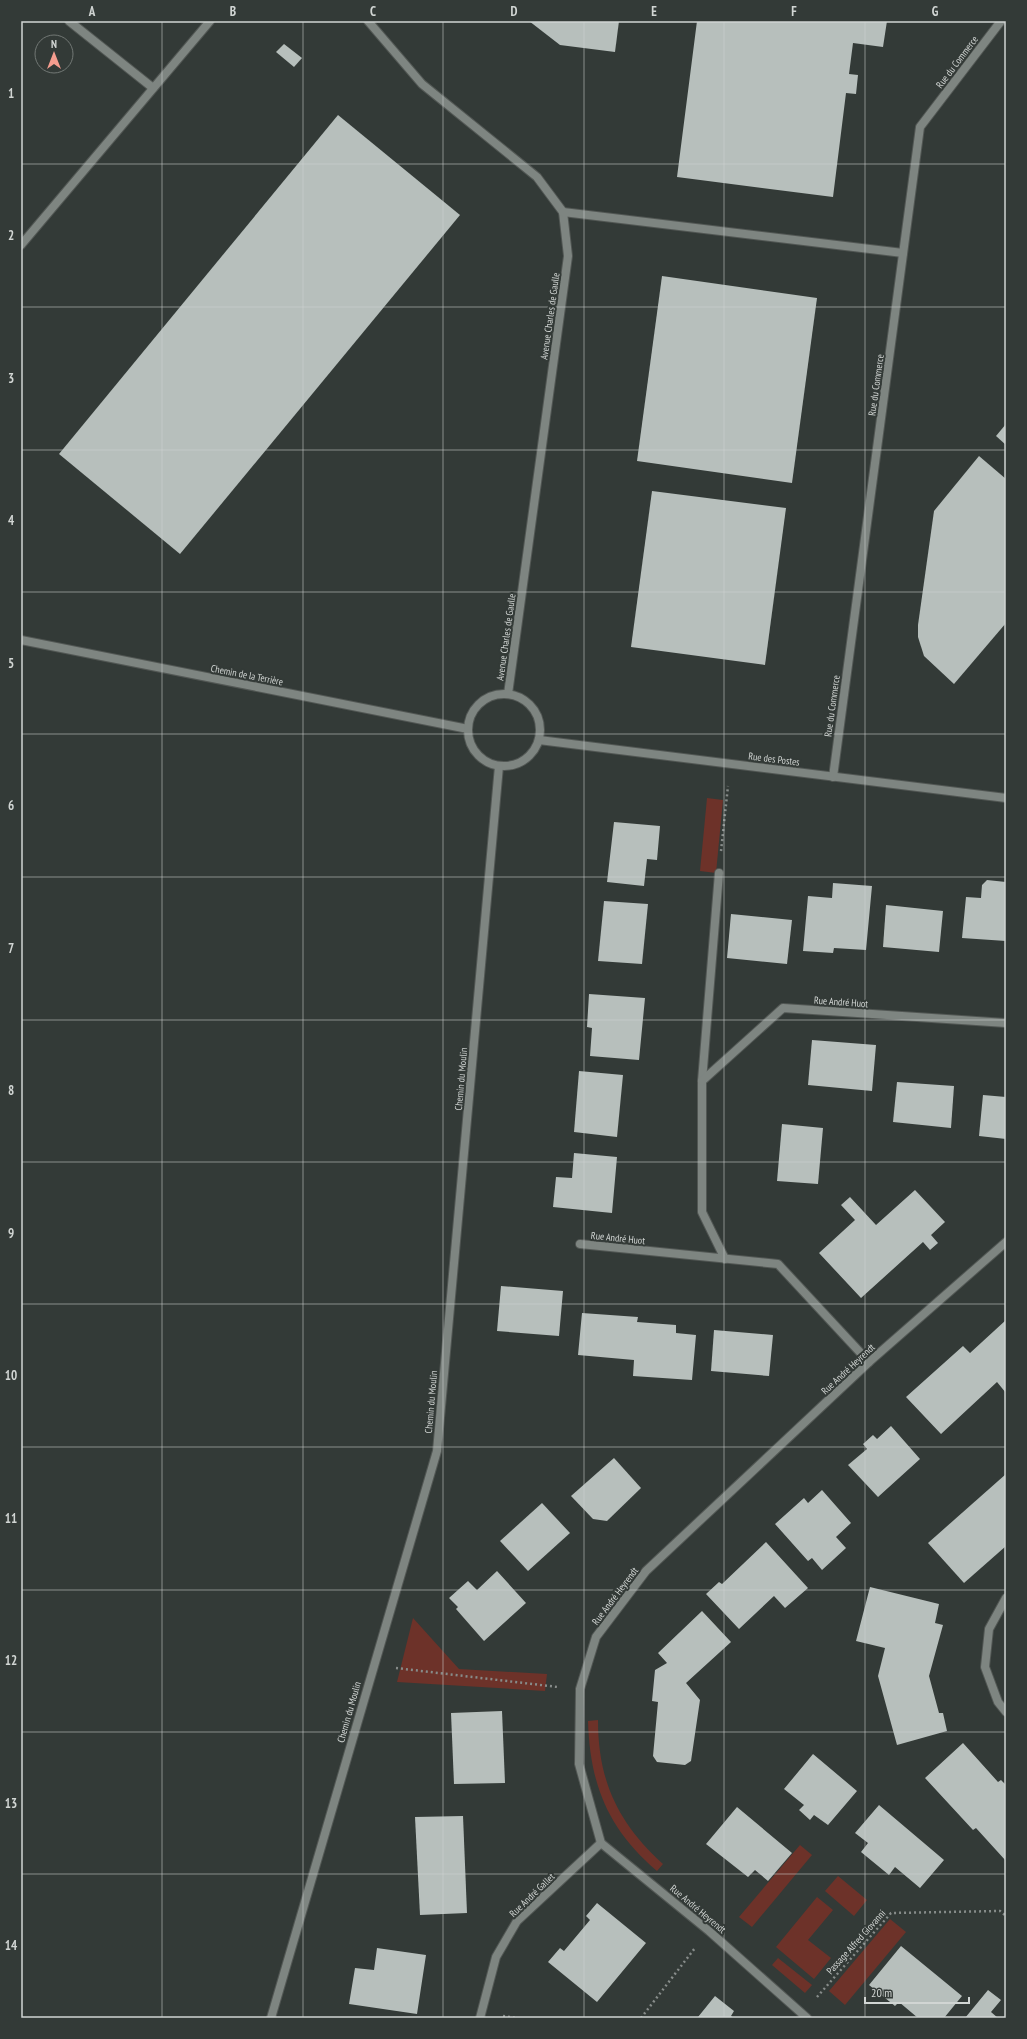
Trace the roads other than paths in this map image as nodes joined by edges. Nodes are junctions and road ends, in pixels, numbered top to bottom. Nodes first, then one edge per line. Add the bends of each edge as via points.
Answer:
1 (69, 21) edge
2 (210, 21) edge
3 (368, 21) edge
4 (1001, 21) edge
5 (78, 24) edge
6 (153, 88) junction
7 (563, 212) junction
8 (21, 246) edge
9 (903, 253) junction
10 (21, 640) edge
11 (508, 694) junction
12 (468, 729) junction
13 (539, 740) junction
14 (499, 766) junction
15 (833, 777) junction
16 (1006, 798) edge
17 (719, 873) road end
18 (1006, 1023) edge
19 (702, 1081) junction
20 (1006, 1242) edge
21 (580, 1244) dead end
22 (725, 1259) junction
23 (869, 1362) junction
24 (1006, 1598) edge
25 (1006, 1712) edge
26 (601, 1843) junction
27 (805, 2016) edge
28 (271, 2018) edge
29 (480, 2018) edge

1 - 5 street
2 - 6 street
3 - 7 street, Avenue Charles de Gaulle via 422,84 537,176
4 - 9 street, Rue du Commerce via 920,127
5 - 6 street
6 - 8 street
7 - 9 street
7 - 11 street, Avenue Charles de Gaulle via 568,256
9 - 15 street, Rue du Commerce
10 - 12 street, Chemin de la Terrière
11 - 12 street via 496,695 476,707
11 - 13 street via 530,705 537,715
12 - 14 street via 469,740 480,757
13 - 14 street via 528,758 509,766
13 - 15 street, Rue des Postes
14 - 28 street, Chemin du Moulin via 437,1451
15 - 16 street, Rue des Postes
17 - 19 street
18 - 19 street, Rue André Huot via 783,1008
19 - 22 street via 702,1212
20 - 23 street, Rue André Heyrendt
21 - 22 street, Rue André Huot
22 - 23 street, Rue André Huot via 778,1264
23 - 26 street, Rue André Heyrendt via 646,1571 596,1637 580,1689 579,1764
24 - 25 street via 989,1629 985,1667 998,1702
26 - 27 street, Rue André Heyrendt via 709,1931
26 - 29 street, Rue André Gallet via 517,1921 496,1957

